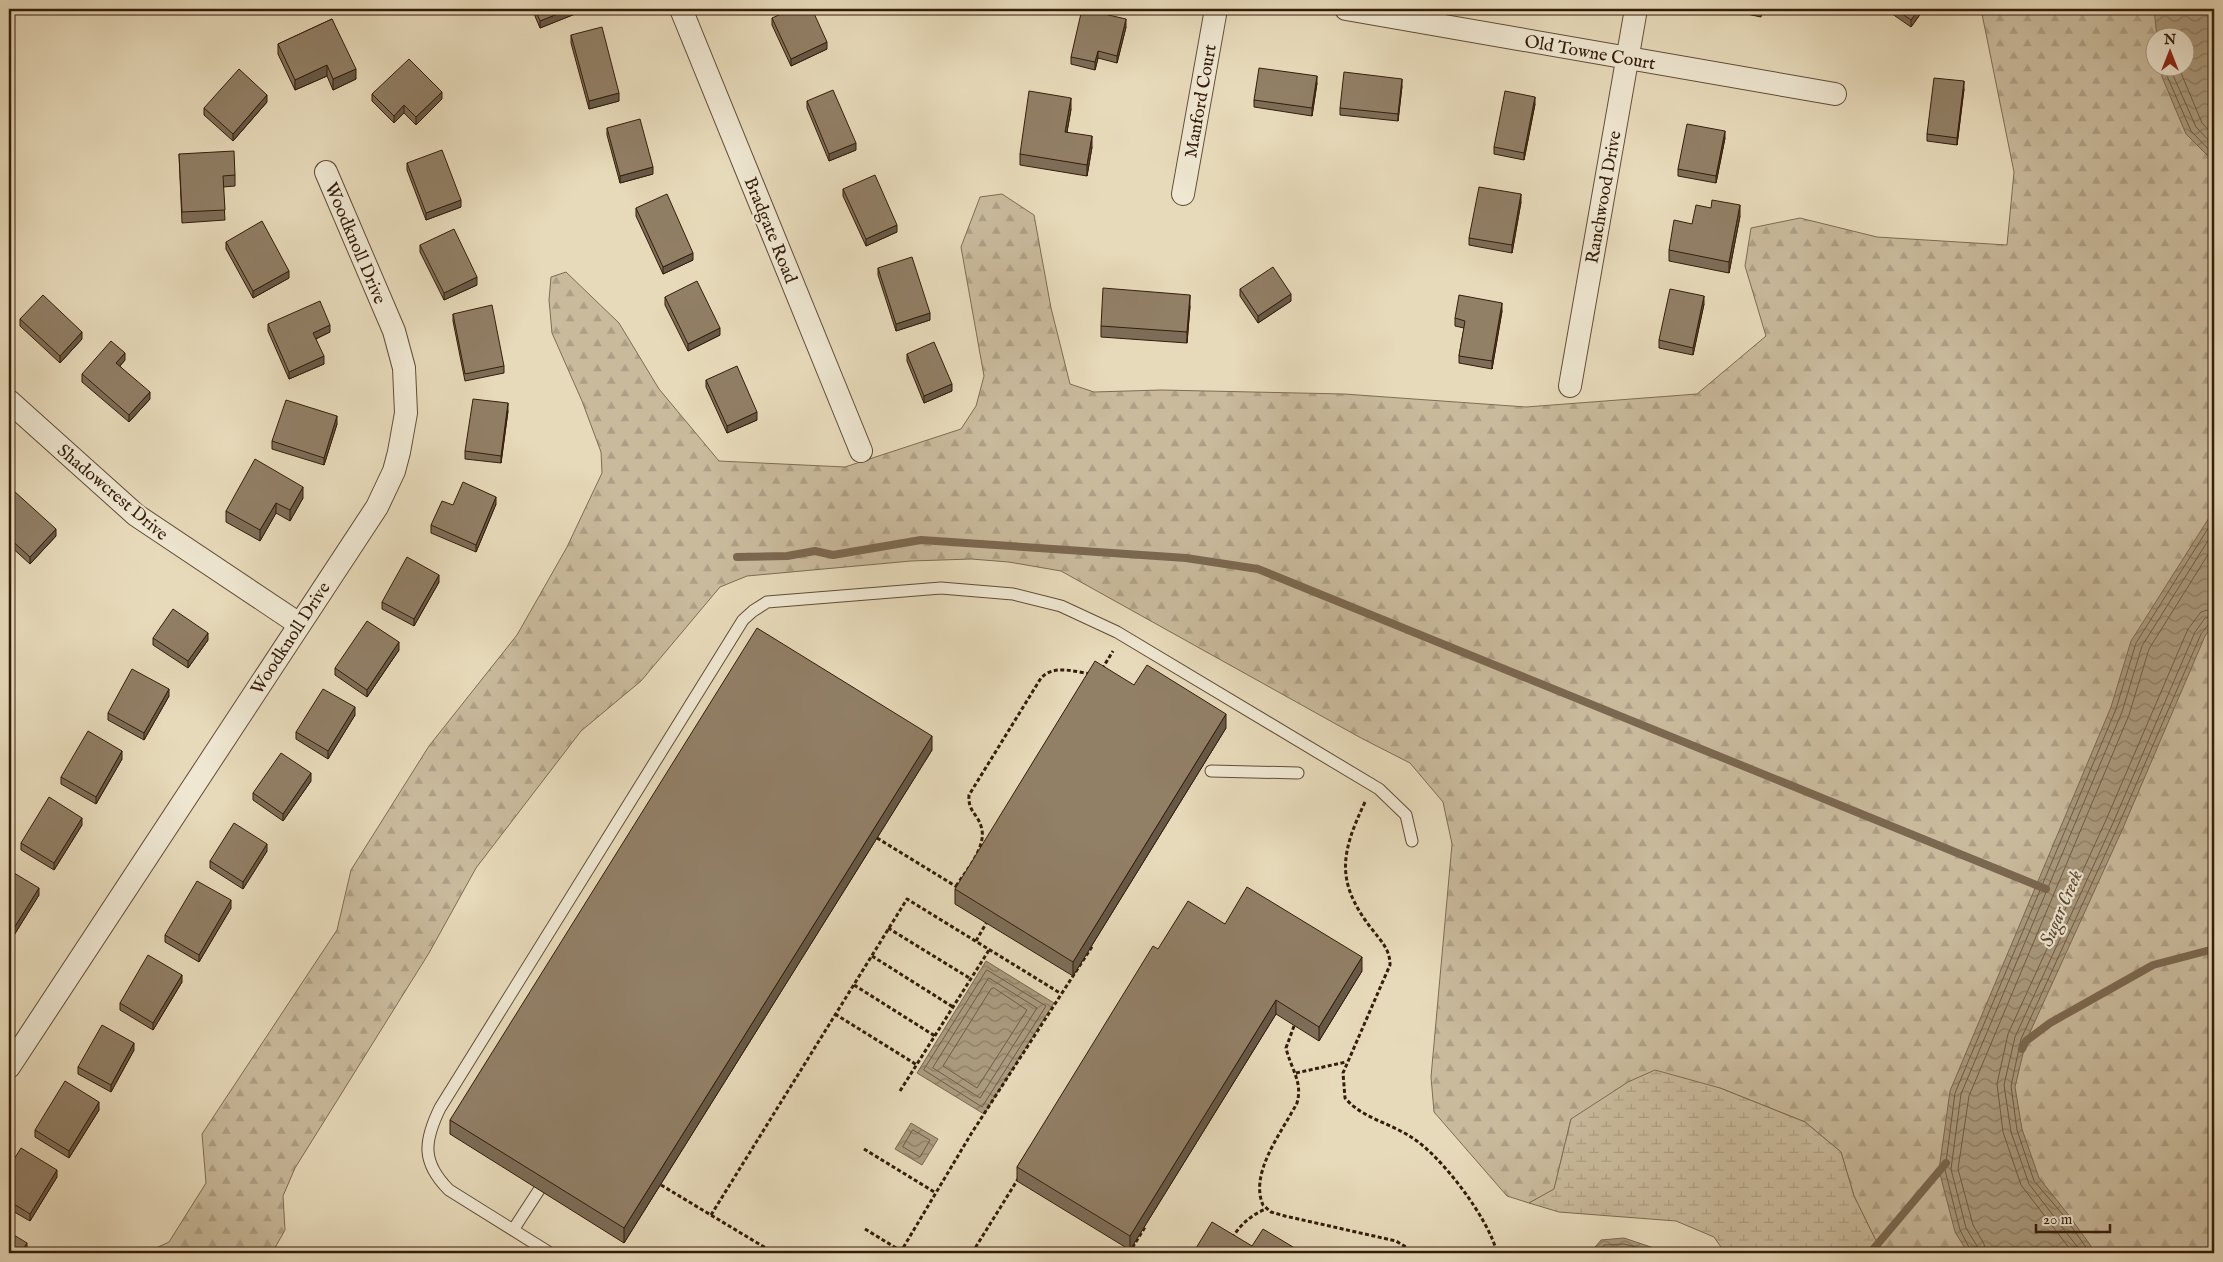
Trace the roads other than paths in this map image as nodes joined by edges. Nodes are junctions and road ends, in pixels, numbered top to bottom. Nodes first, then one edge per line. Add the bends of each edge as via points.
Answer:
1 (681, 9) edge
2 (1216, 9) edge
3 (1346, 9) edge
4 (1636, 9) edge
5 (1627, 59) junction
6 (1835, 94) dead end
7 (326, 172) dead end
8 (1183, 194) dead end
9 (1570, 386) dead end
10 (9, 402) edge
11 (861, 451) dead end
12 (299, 624) junction
13 (1211, 771) dead end
14 (1298, 773) dead end
15 (1412, 841) dead end
16 (9, 1067) edge
17 (539, 1190) edge
18 (513, 1230) junction
19 (550, 1253) edge

1 - 11 street, Bradgate Road
2 - 8 street, Manford Court
3 - 5 street, Old Towne Court
4 - 5 street, Ranchwood Drive
5 - 6 street, Old Towne Court
5 - 9 street, Ranchwood Drive
7 - 12 street, Woodknoll Drive via 394,332 404,368 406,413 394,471 377,507
10 - 12 street, Shadowcrest Drive via 136,516
12 - 16 street, Woodknoll Drive
13 - 14 lane
15 - 18 lane via 1406,815 1373,786 1123,635 1061,606 1013,594 941,588 767,602 743,620 431,1127 426,1143 429,1160 438,1179 449,1190
17 - 18 lane
18 - 19 lane

